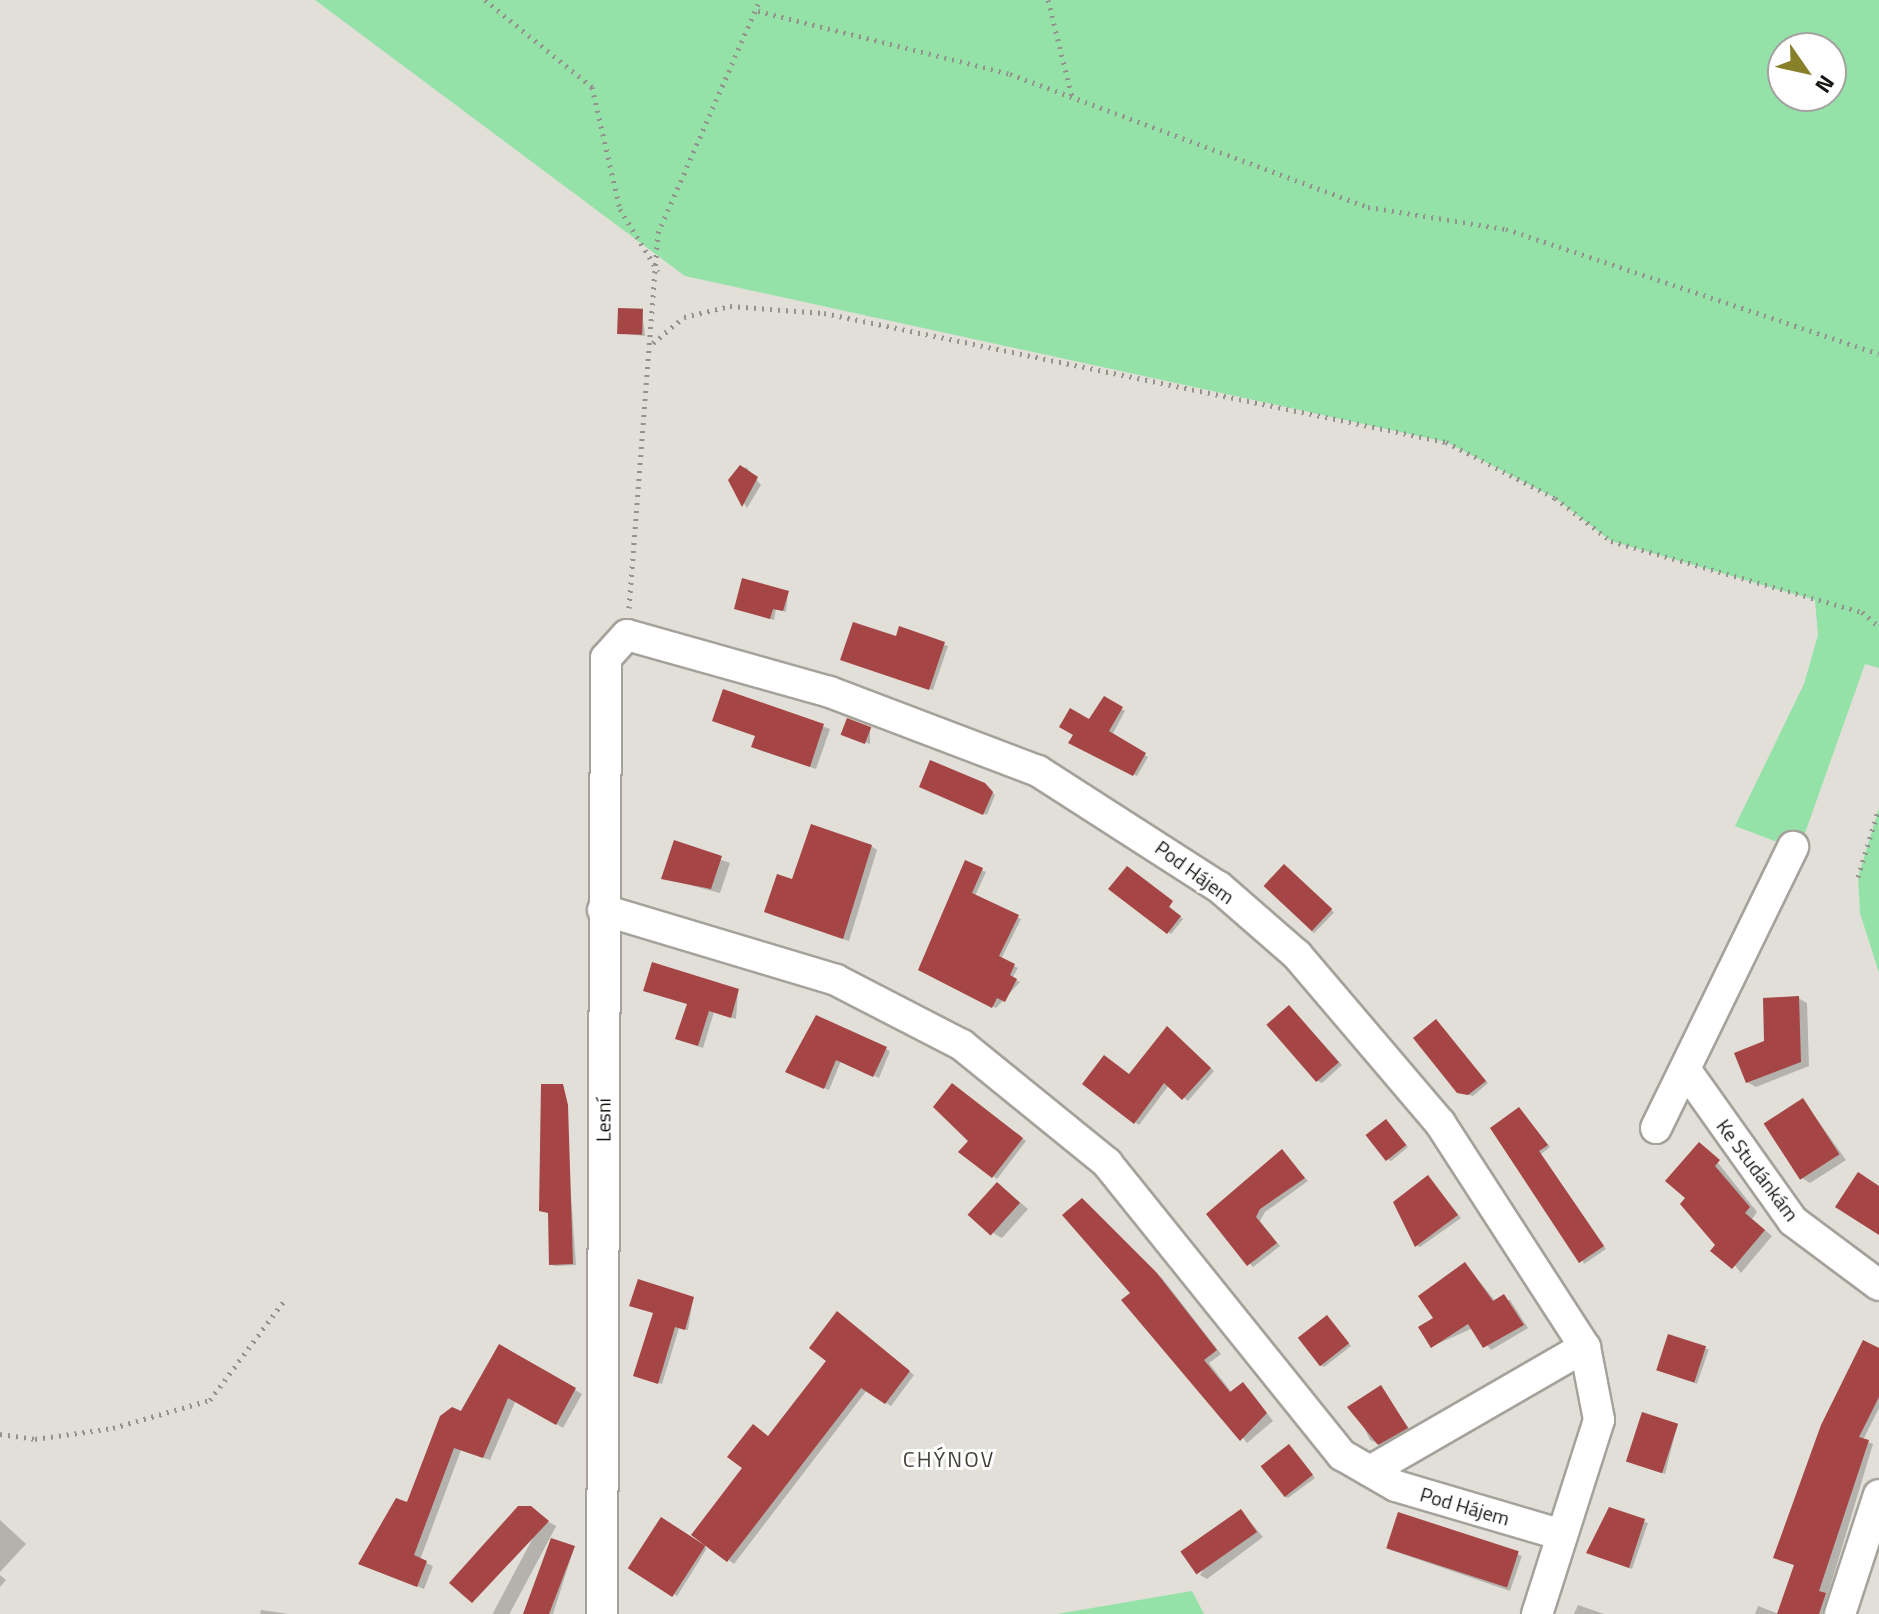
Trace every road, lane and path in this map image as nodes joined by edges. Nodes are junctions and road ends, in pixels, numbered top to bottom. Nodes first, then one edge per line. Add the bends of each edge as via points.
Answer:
1 (485, 0) edge
2 (760, 0) edge
3 (1048, 0) edge
4 (758, 11) junction
5 (1072, 97) junction
6 (659, 272) junction
7 (653, 343) junction
8 (1879, 354) edge
9 (1879, 627) edge
10 (627, 635) junction
11 (1879, 812) edge
12 (1793, 847) dead end
13 (1858, 877) dead end
14 (603, 910) junction
15 (1687, 1072) junction
16 (1656, 1128) dead end
17 (1879, 1285) edge
18 (286, 1298) dead end
19 (1585, 1347) junction
20 (0, 1434) edge
21 (1370, 1471) junction
22 (1879, 1495) edge
23 (1562, 1535) junction
24 (602, 1614) edge
25 (1537, 1614) edge
26 (1840, 1614) edge

1 - 6 path via 592,87 620,209
2 - 4 path
3 - 5 path
4 - 5 path via 1010,74
4 - 6 path via 658,233
5 - 8 path via 1368,207 1506,229
6 - 7 path
7 - 9 path via 684,317 730,306 824,313 1446,442 1555,498 1611,541 1862,612
7 - 10 path
10 - 14 street, Lesní via 606,658
10 - 19 street, Pod Hájem via 830,692 1038,771 1219,887 1297,955 1440,1123
11 - 13 path
12 - 15 street
14 - 21 street, Pod Hájem via 836,980 962,1045 1107,1163 1342,1455
14 - 24 street, Lesní
15 - 16 street
15 - 17 street, Ke Studánkám via 1793,1221
18 - 20 path via 210,1400 113,1428 35,1439
19 - 21 street
19 - 23 street, Pod Hájem via 1599,1420
21 - 23 street, Pod Hájem
22 - 26 street
23 - 25 street, Pod Hájem

